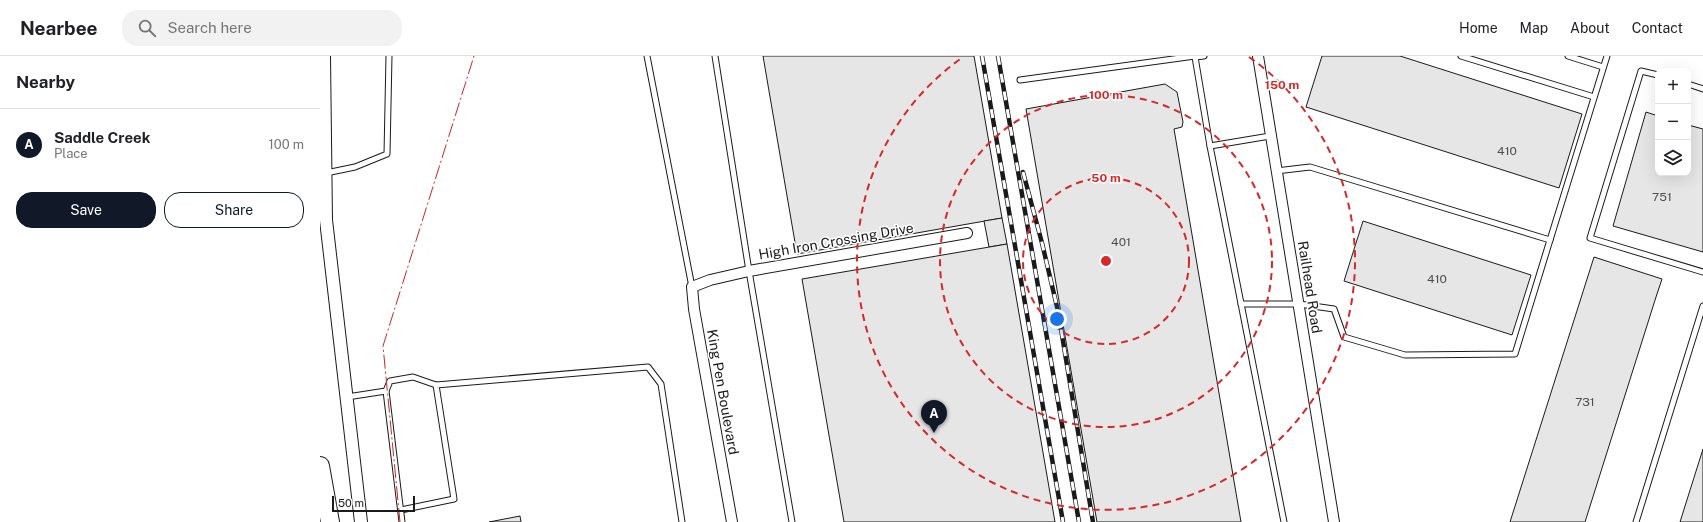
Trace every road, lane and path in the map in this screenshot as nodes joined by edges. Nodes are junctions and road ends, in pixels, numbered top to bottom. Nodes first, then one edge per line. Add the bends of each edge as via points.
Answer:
1 (324, 56) edge
2 (389, 56) edge
3 (647, 56) edge
4 (715, 56) edge
5 (1195, 56) edge
6 (1204, 56) edge
7 (1258, 56) edge
8 (1461, 56) edge
9 (1568, 56) edge
10 (1607, 56) edge
11 (1603, 67) junction
12 (1655, 74) edge
13 (1020, 80) dead end
14 (1691, 85) edge
15 (1703, 89) edge
16 (1594, 97) junction
17 (1270, 136) junction
18 (1210, 146) junction
19 (1276, 171) junction
20 (326, 173) junction
21 (967, 233) dead end
22 (1550, 240) junction
23 (749, 271) junction
24 (1703, 272) edge
25 (692, 287) junction
26 (1241, 304) junction
27 (1299, 304) junction
28 (1703, 306) edge
29 (436, 385) junction
30 (386, 391) junction
31 (346, 397) junction
32 (320, 466) edge
33 (401, 510) junction
34 (330, 522) edge
35 (362, 522) edge
36 (402, 522) edge
37 (682, 522) edge
38 (732, 522) edge
39 (792, 522) edge
40 (1284, 522) edge
41 (1334, 522) edge
42 (1636, 522) edge

1 - 20 street
2 - 20 lane via 387,154 354,168
3 - 25 lane
4 - 23 lane
5 - 6 lane
5 - 13 lane
5 - 18 lane
7 - 17 street, Railhead Road
8 - 16 lane
9 - 11 lane
10 - 11 lane
11 - 16 lane
12 - 24 lane via 1641,70 1590,238
14 - 15 lane
16 - 22 lane
17 - 18 lane
17 - 19 street, Railhead Road
18 - 26 lane
19 - 22 lane via 1310,167
19 - 27 street, Railhead Road
20 - 31 street via 326,220
21 - 23 street, High Iron Crossing Drive
22 - 27 lane via 1515,354 1405,355 1344,337 1334,309
23 - 25 street, High Iron Crossing Drive
23 - 39 lane
25 - 38 street, King Pen Boulevard
26 - 27 lane
26 - 40 lane
27 - 41 street, Railhead Road
28 - 42 lane
29 - 30 lane via 413,377 390,381
29 - 33 lane via 454,499
29 - 37 lane via 648,367 661,384
30 - 31 lane
30 - 33 lane
31 - 35 street
32 - 34 highway
33 - 36 lane

